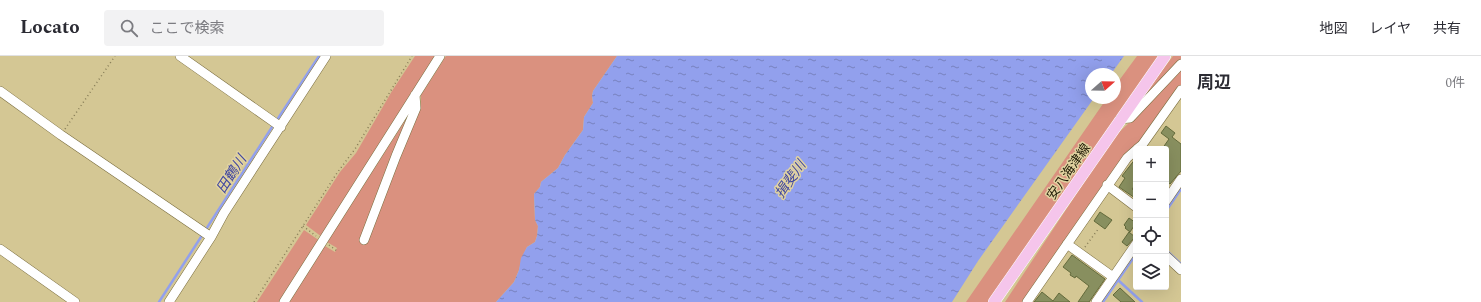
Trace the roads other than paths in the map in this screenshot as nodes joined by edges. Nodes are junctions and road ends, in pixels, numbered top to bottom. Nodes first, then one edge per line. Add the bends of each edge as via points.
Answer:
1 (180, 56) edge
2 (326, 56) edge
3 (440, 56) edge
4 (1165, 56) edge
5 (1181, 64) edge
6 (1181, 90) edge
7 (0, 91) edge
8 (415, 95) junction
9 (1120, 119) junction
10 (280, 127) junction
11 (1141, 146) edge
12 (1133, 153) edge
13 (1181, 179) edge
14 (1108, 186) junction
15 (1169, 197) edge
16 (1133, 205) edge
17 (210, 237) junction
18 (364, 240) dead end
19 (1067, 244) junction
20 (1133, 248) edge
21 (0, 249) edge
22 (1169, 259) edge
23 (1181, 270) edge
24 (1113, 277) junction
25 (74, 302) edge
26 (169, 302) edge
27 (284, 302) edge
28 (994, 302) edge
29 (1027, 302) edge
30 (1096, 302) edge

1 - 10 street
2 - 10 street
3 - 8 street
4 - 9 main road, 安八海津線
5 - 9 street via 1130,118
6 - 11 street
7 - 17 street
8 - 18 street via 416,108
8 - 27 street
9 - 28 main road, 安八海津線
10 - 17 street
12 - 14 street
13 - 15 street
14 - 16 street
14 - 19 street
17 - 26 street
19 - 24 street
19 - 29 street
20 - 24 street
21 - 25 street
22 - 23 street
24 - 30 street

